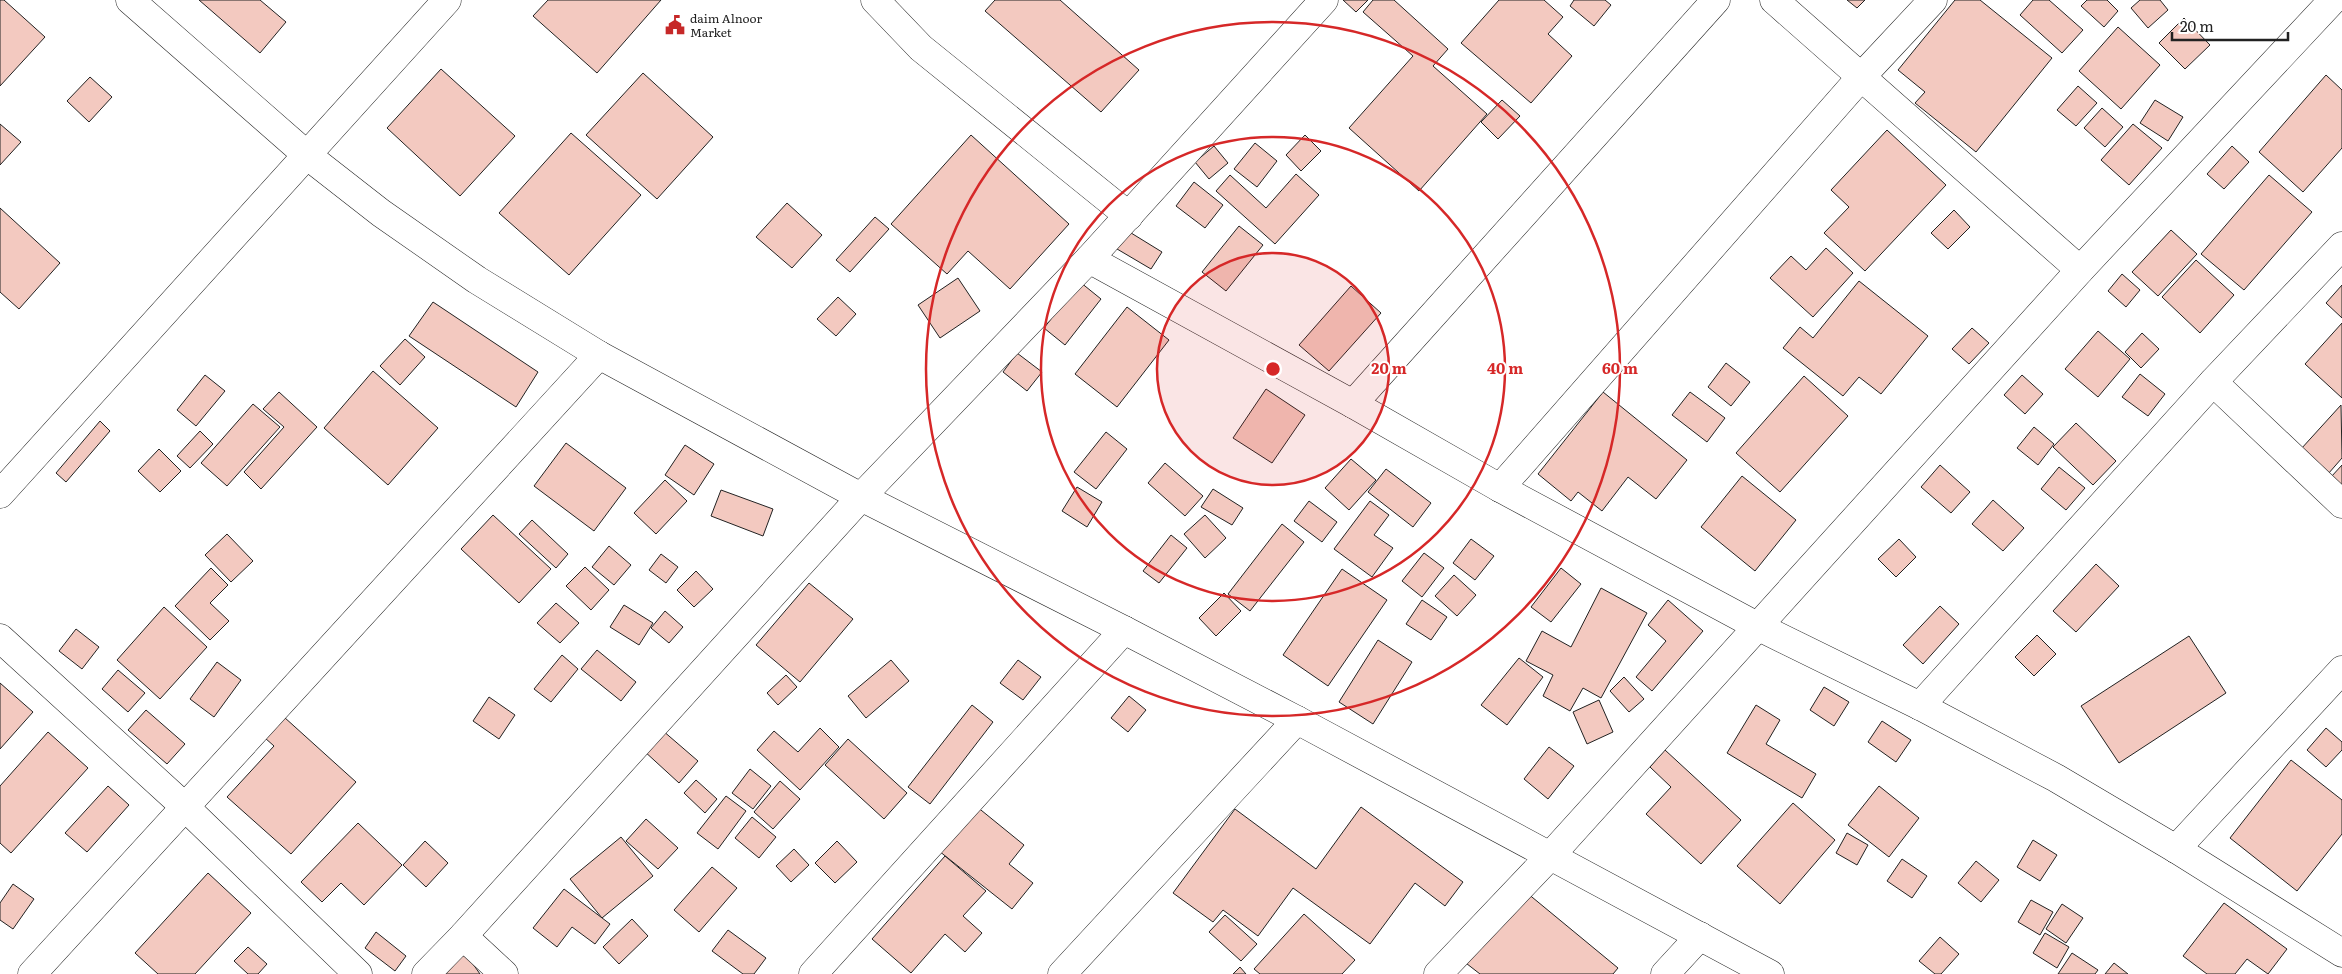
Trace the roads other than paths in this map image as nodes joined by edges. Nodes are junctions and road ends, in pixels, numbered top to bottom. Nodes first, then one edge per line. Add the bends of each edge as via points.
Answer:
1 (130, 0) edge
2 (448, 0) edge
3 (875, 0) edge
4 (1324, 0) edge
5 (1716, 0) edge
6 (1774, 0) edge
7 (1933, 0) edge
8 (2333, 0) edge
9 (1861, 77) junction
10 (308, 156) junction
11 (1129, 216) junction
12 (2342, 246) edge
13 (1090, 259) junction
14 (2080, 270) junction
15 (599, 355) junction
16 (2213, 382) junction
17 (1354, 404) junction
18 (1500, 488) junction
19 (0, 494) edge
20 (861, 497) junction
21 (2342, 504) edge
22 (1757, 626) junction
23 (1124, 630) junction
24 (0, 638) edge
25 (2342, 670) edge
26 (1920, 706) junction
27 (1297, 720) junction
28 (184, 806) junction
29 (2176, 849) junction
30 (1551, 855) junction
31 (463, 936) junction
32 (1700, 936) junction
33 (2342, 953) edge
34 (32, 974) edge
35 (358, 974) edge
36 (426, 974) edge
37 (504, 974) edge
38 (813, 974) edge
39 (1062, 974) edge
40 (1438, 974) edge
41 (1665, 974) edge
42 (1770, 974) edge

1 - 10 street
2 - 10 street
3 - 11 street via 921,48
4 - 11 street
5 - 17 street
6 - 9 street
7 - 9 street
8 - 14 street
9 - 14 street
9 - 18 street
10 - 15 street via 381,213 477,280
10 - 19 street
11 - 13 street
12 - 16 street
13 - 17 street
13 - 20 street
14 - 22 street
15 - 20 street
15 - 28 street
16 - 21 street
16 - 26 street
17 - 18 street
18 - 22 street
20 - 23 street
20 - 31 street
22 - 26 street
22 - 30 street
23 - 27 street
23 - 38 street
24 - 28 street
25 - 29 street
26 - 29 street via 2056,778
27 - 30 street
27 - 39 street
28 - 34 street
28 - 35 street
29 - 33 street
30 - 32 street
30 - 40 street
31 - 36 street
31 - 37 street
32 - 41 street
32 - 42 street

